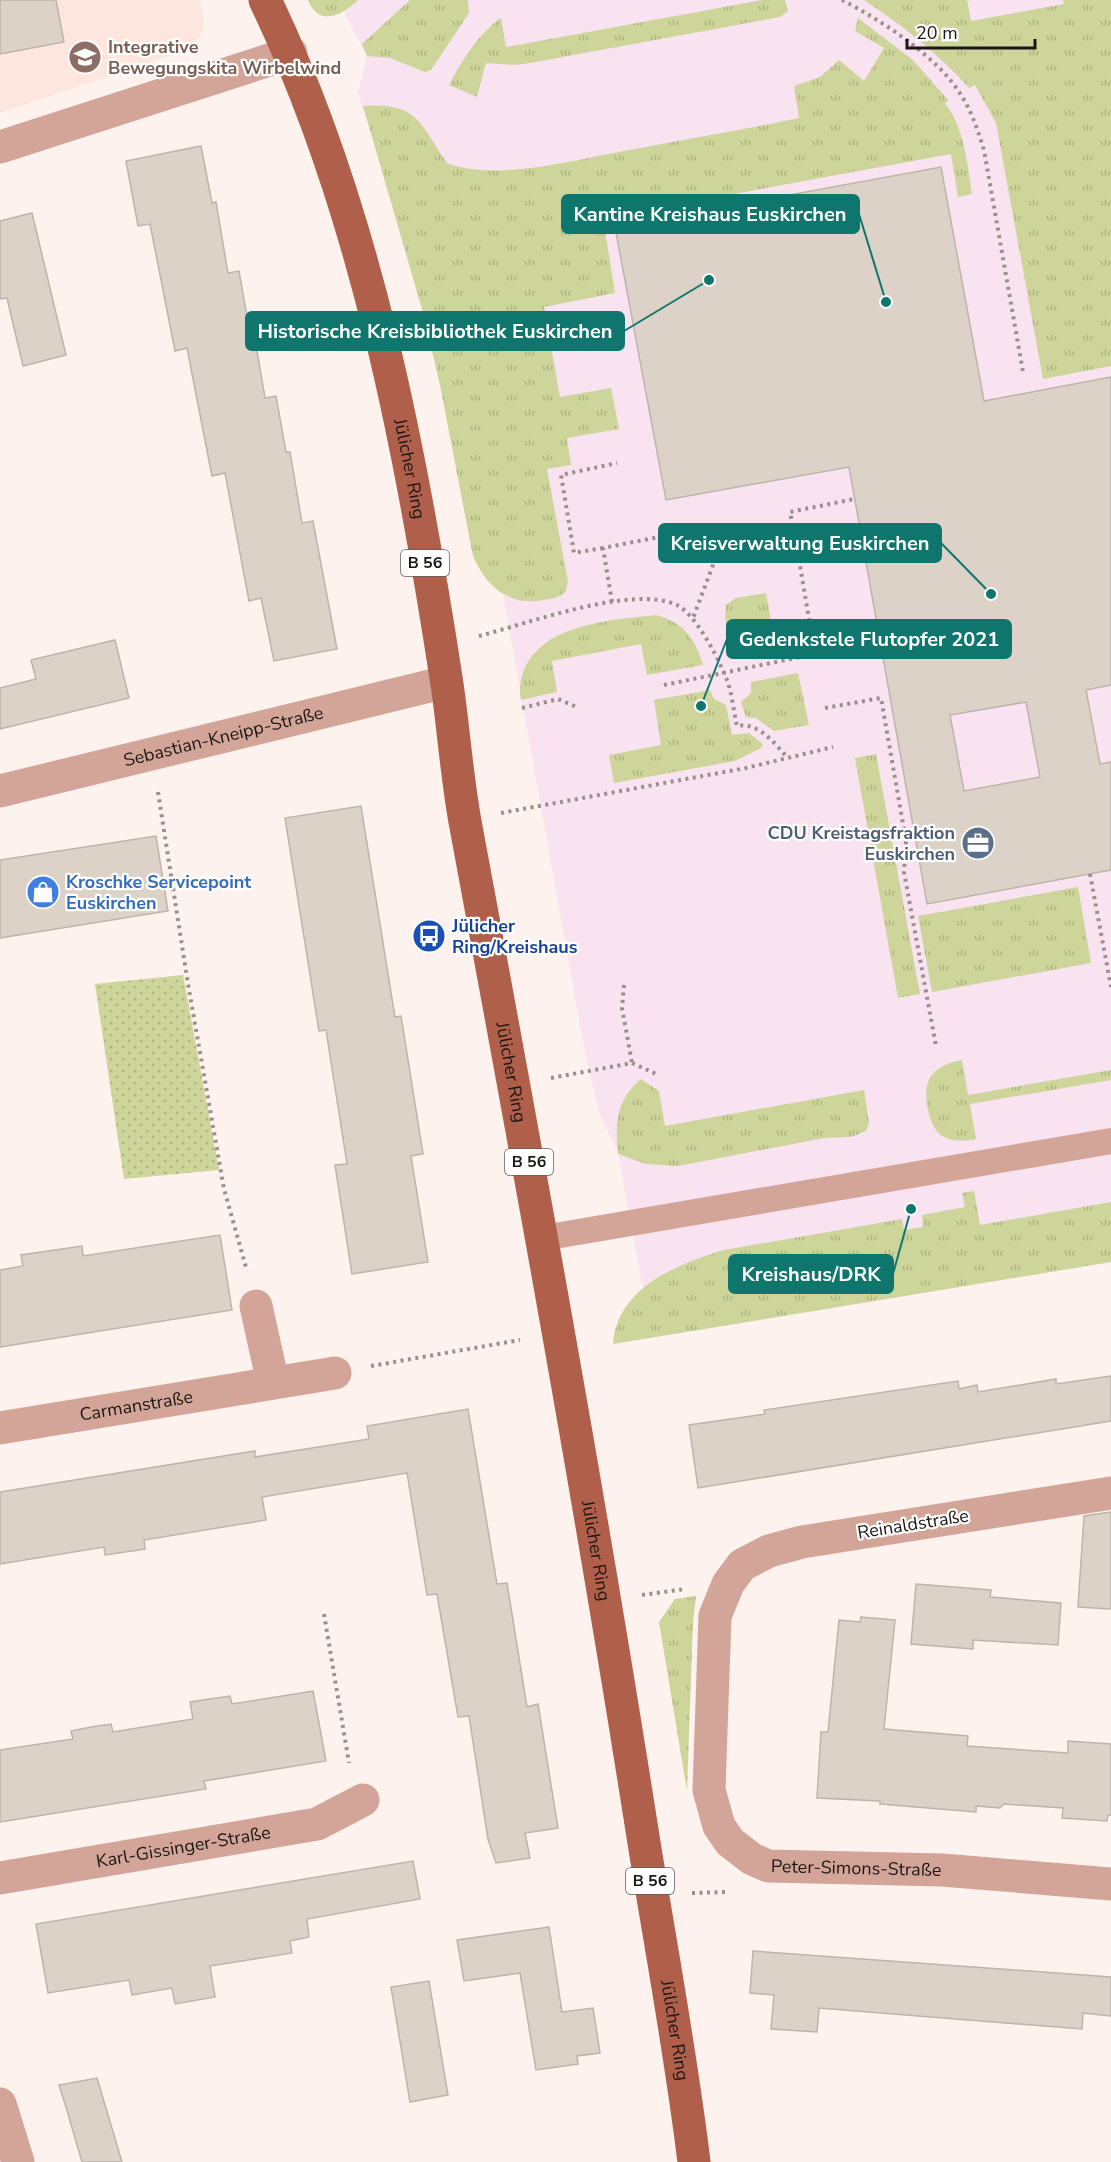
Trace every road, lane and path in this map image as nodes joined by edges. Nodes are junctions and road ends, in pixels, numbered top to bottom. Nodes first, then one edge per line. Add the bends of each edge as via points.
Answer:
1 (266, 0) edge
2 (842, 0) edge
3 (291, 53) junction
4 (0, 147) edge
5 (1023, 372) dead end
6 (617, 463) dead end
7 (854, 499) dead end
8 (860, 530) dead end
9 (796, 542) junction
10 (603, 548) junction
11 (716, 557) junction
12 (612, 602) junction
13 (693, 618) junction
14 (440, 645) junction
15 (725, 673) junction
16 (447, 682) junction
17 (664, 685) dead end
18 (522, 708) dead end
19 (579, 708) dead end
20 (825, 708) dead end
21 (833, 747) dead end
22 (150, 754) junction
23 (787, 757) junction
24 (0, 791) edge
25 (519, 810) dead end
26 (1090, 874) dead end
27 (624, 985) dead end
28 (1111, 987) edge
29 (936, 1046) dead end
30 (633, 1063) junction
31 (656, 1074) dead end
32 (566, 1075) dead end
33 (1111, 1141) edge
34 (543, 1238) junction
35 (256, 1306) joint
36 (505, 1342) dead end
37 (335, 1373) joint
38 (273, 1383) junction
39 (0, 1428) edge
40 (1111, 1493) edge
41 (728, 1584) joint
42 (691, 1588) dead end
43 (639, 1596) dead end
44 (324, 1614) dead end
45 (363, 1800) joint
46 (0, 1878) edge
47 (1111, 1884) edge
48 (0, 2104) edge
49 (14, 2161) edge
50 (694, 2162) edge

1 - 3 main road, Jülicher Ring / B 56
2 - 5 path via 908,40 960,93 976,123
3 - 4 street
3 - 14 main road, Jülicher Ring / B 56 via 340,190 374,308 401,424
6 - 10 path via 561,475 574,554
7 - 9 path via 790,512
8 - 9 path
9 - 11 path
9 - 15 path via 815,654
10 - 11 path via 710,527
10 - 12 path
11 - 13 path
12 - 13 path via 655,599 678,606
12 - 14 path
13 - 15 path
14 - 16 main road, Jülicher Ring / B 56
15 - 17 path
15 - 23 path via 737,726 753,727
16 - 22 street, Sebastian-Kneipp-Straße
16 - 34 main road, Jülicher Ring / B 56 via 464,819
18 - 19 path via 558,699
20 - 29 path via 880,698 906,841 904,872
21 - 23 path
22 - 24 street, Sebastian-Kneipp-Straße
22 - 35 path via 164,818 224,1189
23 - 25 path
26 - 28 path
27 - 30 path via 622,1008
30 - 31 path
30 - 32 path
33 - 34 lane
34 - 50 main road, Jülicher Ring / B 56 via 608,1612
35 - 38 street
36 - 37 path
37 - 38 street, Carmanstraße
38 - 39 street, Carmanstraße
40 - 41 street, Reinaldstraße via 783,1546 742,1565
41 - 47 street, Peter-Simons-Straße via 719,1601 713,1635 709,1790 719,1826 739,1851 768,1866 942,1870
42 - 43 path
44 - 45 path via 347,1758
45 - 46 street, Karl-Gissinger-Straße via 316,1824
48 - 49 street

